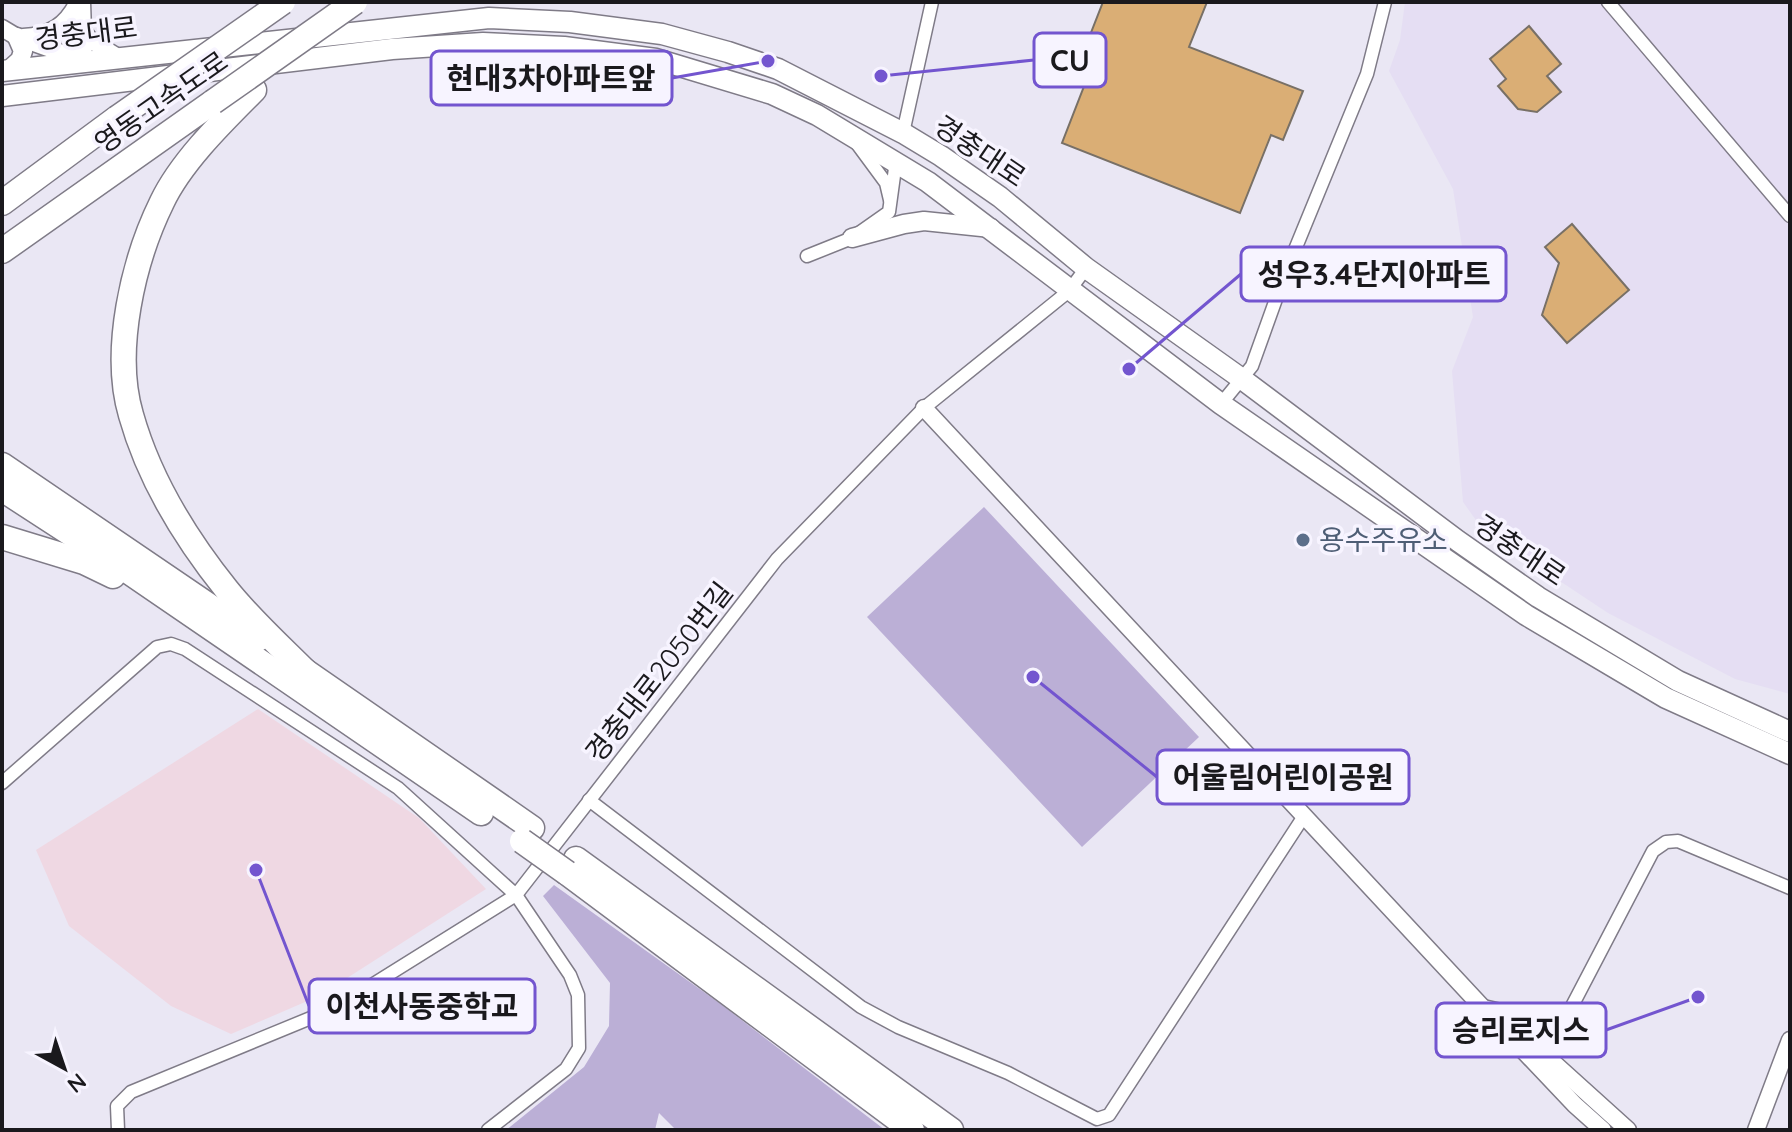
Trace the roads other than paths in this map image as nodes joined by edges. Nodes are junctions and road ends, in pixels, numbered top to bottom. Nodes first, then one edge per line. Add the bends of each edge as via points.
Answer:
1 (80, 2) edge
2 (283, 2) edge
3 (932, 2) edge
4 (1385, 2) edge
5 (1608, 2) edge
6 (346, 8) edge
7 (84, 32) junction
8 (10, 33) edge
9 (118, 57) junction
10 (84, 61) junction
11 (5, 71) edge
12 (87, 85) junction
13 (2, 96) edge
14 (903, 133) junction
15 (851, 135) junction
16 (896, 161) junction
17 (891, 202) junction
18 (2, 203) edge
19 (1790, 216) edge
20 (991, 228) junction
21 (852, 238) junction
22 (2, 251) edge
23 (807, 256) dead end
24 (1086, 268) junction
25 (1069, 291) junction
26 (1242, 379) junction
27 (1221, 404) junction
28 (924, 408) junction
29 (2, 465) edge
30 (2, 489) edge
31 (2, 537) edge
32 (212, 631) junction
33 (307, 673) junction
34 (1788, 749) edge
35 (2, 783) edge
36 (589, 800) junction
37 (1304, 816) junction
38 (527, 834) junction
39 (572, 866) junction
40 (1790, 888) edge
41 (516, 895) junction
42 (1483, 1008) junction
43 (1790, 1040) edge
44 (1546, 1056) junction
45 (118, 1130) edge
46 (488, 1130) edge
47 (912, 1130) edge
48 (951, 1130) edge
49 (1603, 1130) edge
50 (1628, 1130) edge
51 (1756, 1130) edge

1 - 7 street
1 - 8 street via 61,27 36,37
2 - 18 highway, 영동고속도로, bridge
3 - 14 street
4 - 26 street via 1367,74 1252,366
5 - 19 street
6 - 22 highway, 영동고속도로, bridge
6 - 33 highway, bridge via 211,133 162,201 138,265 126,320 124,372 130,414 170,508 228,592
7 - 9 street
7 - 10 street
8 - 10 street
8 - 11 main road via 23,51
9 - 10 main road, 경충대로
9 - 14 main road, 경충대로 via 489,18 570,22 662,34 778,69
10 - 11 main road, 경충대로
10 - 12 main road
12 - 13 main road, 경충대로
12 - 15 main road, 경충대로 via 392,49 483,43 564,47 656,59 722,77 772,94
14 - 16 main road
14 - 24 main road, 경충대로 via 1000,197
15 - 16 main road, 경충대로
15 - 17 street via 886,183
16 - 17 street
16 - 20 main road, 경충대로
17 - 21 street via 889,212
20 - 21 main road via 924,221
20 - 25 main road, 경충대로
21 - 23 street
24 - 25 street, 경충대로2050번길
24 - 26 main road, 경충대로
25 - 27 main road, 경충대로
25 - 28 street, 경충대로2050번길
26 - 27 street
26 - 34 main road, 경충대로 via 1538,597
27 - 34 main road, 경충대로 via 1526,615 1666,698
28 - 36 street, 경충대로2050번길 via 777,559
28 - 37 street
29 - 33 highway
30 - 32 highway
31 - 32 highway via 84,562
32 - 38 highway
33 - 38 highway
35 - 41 street via 157,647 171,644 398,788
36 - 37 street via 861,1007 1097,1119 1109,1115
36 - 41 street, 경충대로2050번길
37 - 42 street
38 - 39 highway
39 - 47 highway
39 - 48 highway
40 - 44 street via 1678,841 1666,842 1653,851
41 - 45 street via 335,1008 131,1092 117,1106
41 - 46 street via 570,975 578,995 579,1048 566,1069
42 - 44 street via 1505,1013
42 - 49 street
43 - 51 street
44 - 50 street

